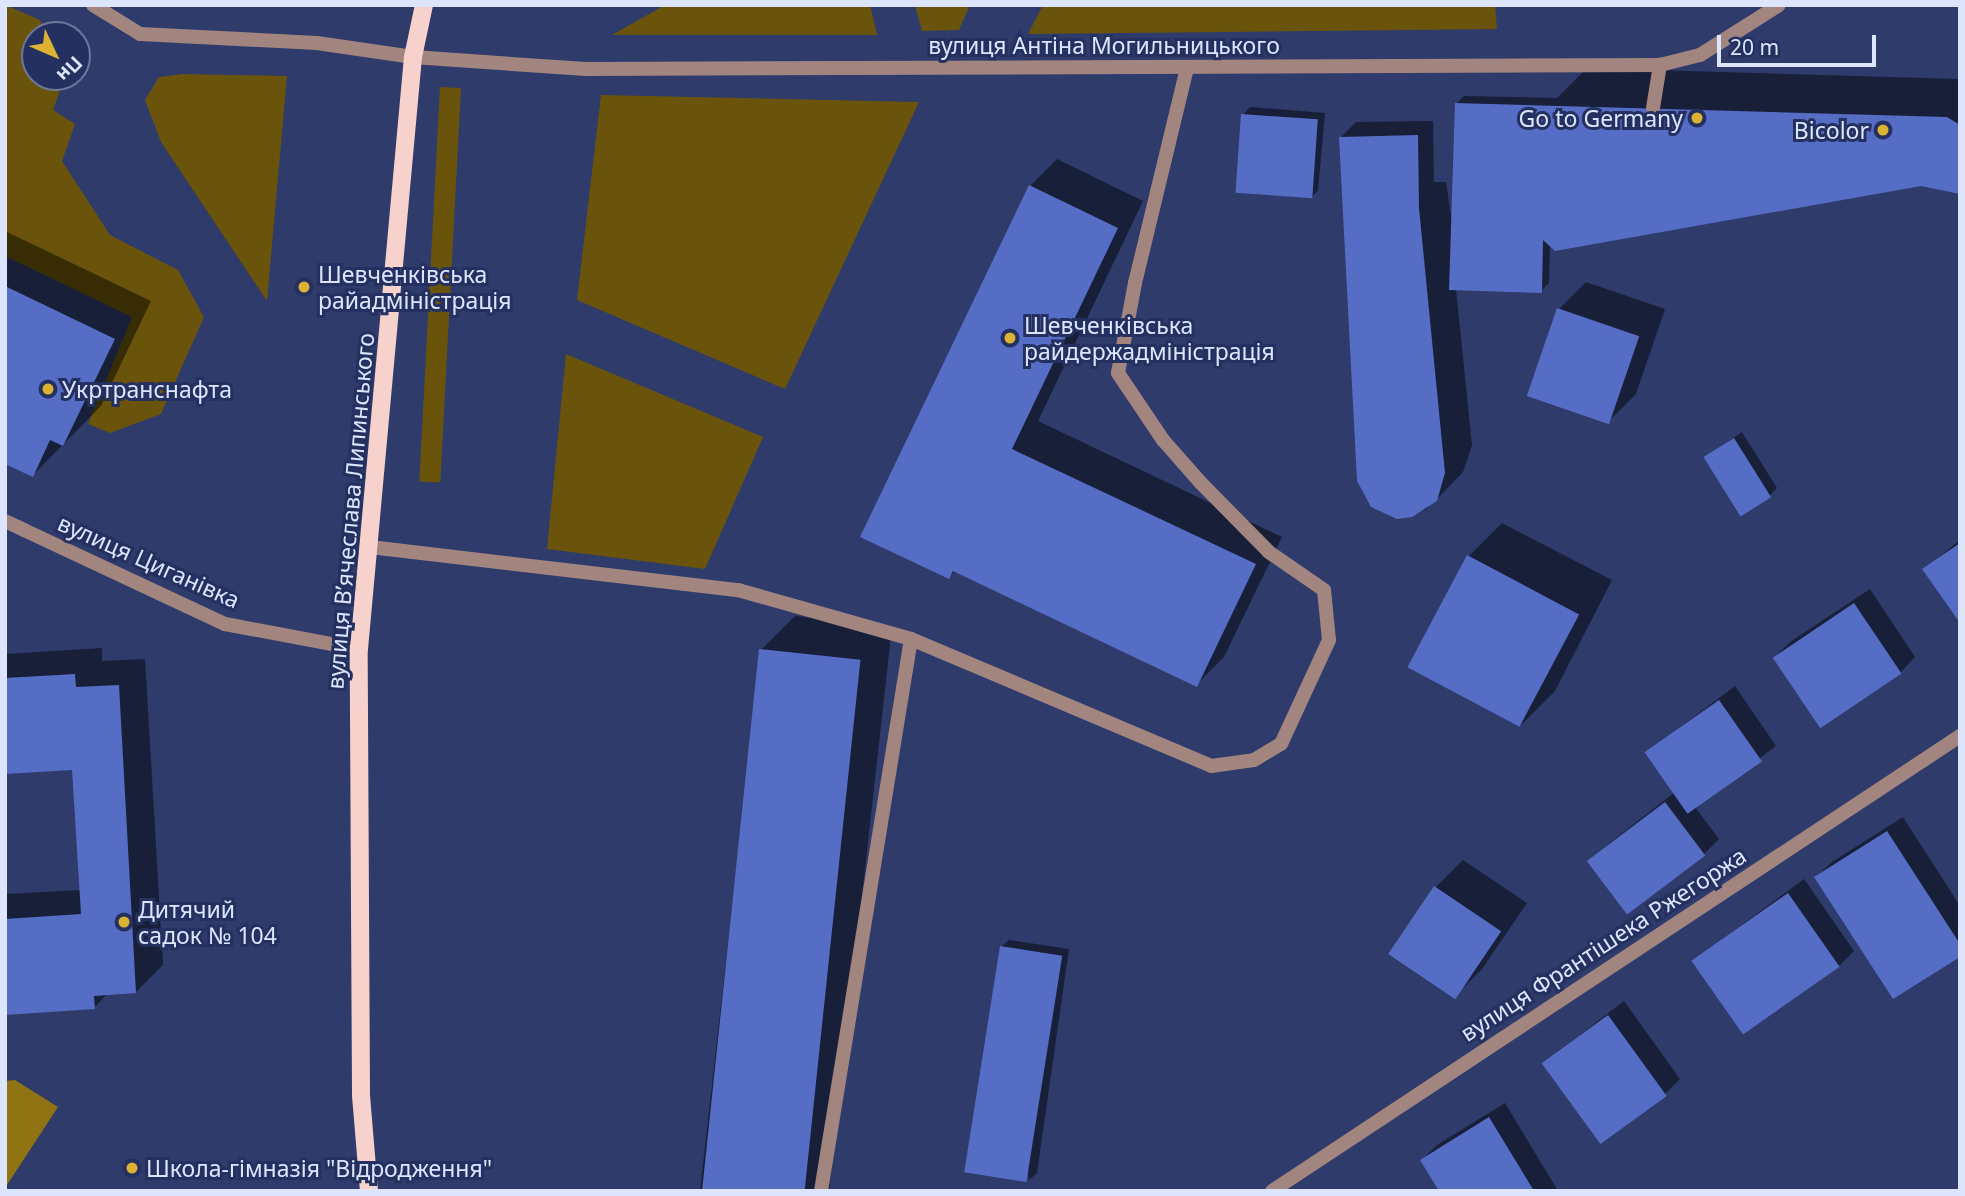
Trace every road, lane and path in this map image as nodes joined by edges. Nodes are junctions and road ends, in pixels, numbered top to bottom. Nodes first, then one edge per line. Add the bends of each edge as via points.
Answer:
1 (93, 5) edge
2 (424, 5) edge
3 (1779, 5) edge
4 (413, 57) junction
5 (1660, 65) junction
6 (1187, 68) junction
7 (1653, 108) dead end
8 (5, 521) edge
9 (370, 547) junction
10 (911, 639) junction
11 (359, 649) junction
12 (1960, 736) edge
13 (369, 1191) edge
14 (821, 1191) edge
15 (1272, 1191) edge

1 - 4 street, вулиця Антіна Могильницького via 140,34 317,43
2 - 4 main road, вулиця Вʼячеслава Липинського
3 - 5 street, вулиця Антіна Могильницького via 1700,55
4 - 6 street, вулиця Антіна Могильницького via 586,69
4 - 9 main road, вулиця Вʼячеслава Липинського
5 - 6 street, вулиця Антіна Могильницького
5 - 7 street
6 - 10 street via 1118,373 1163,440 1200,482 1269,552 1324,590 1329,640 1281,744 1254,760 1211,766
8 - 11 street, вулиця Циганівка via 225,624
9 - 10 street via 738,590
9 - 11 main road, вулиця Вʼячеслава Липинського
10 - 14 street
11 - 13 main road, вулиця Вʼячеслава Липинського via 361,1095
12 - 15 street, вулиця Франтішека Ржегоржа

